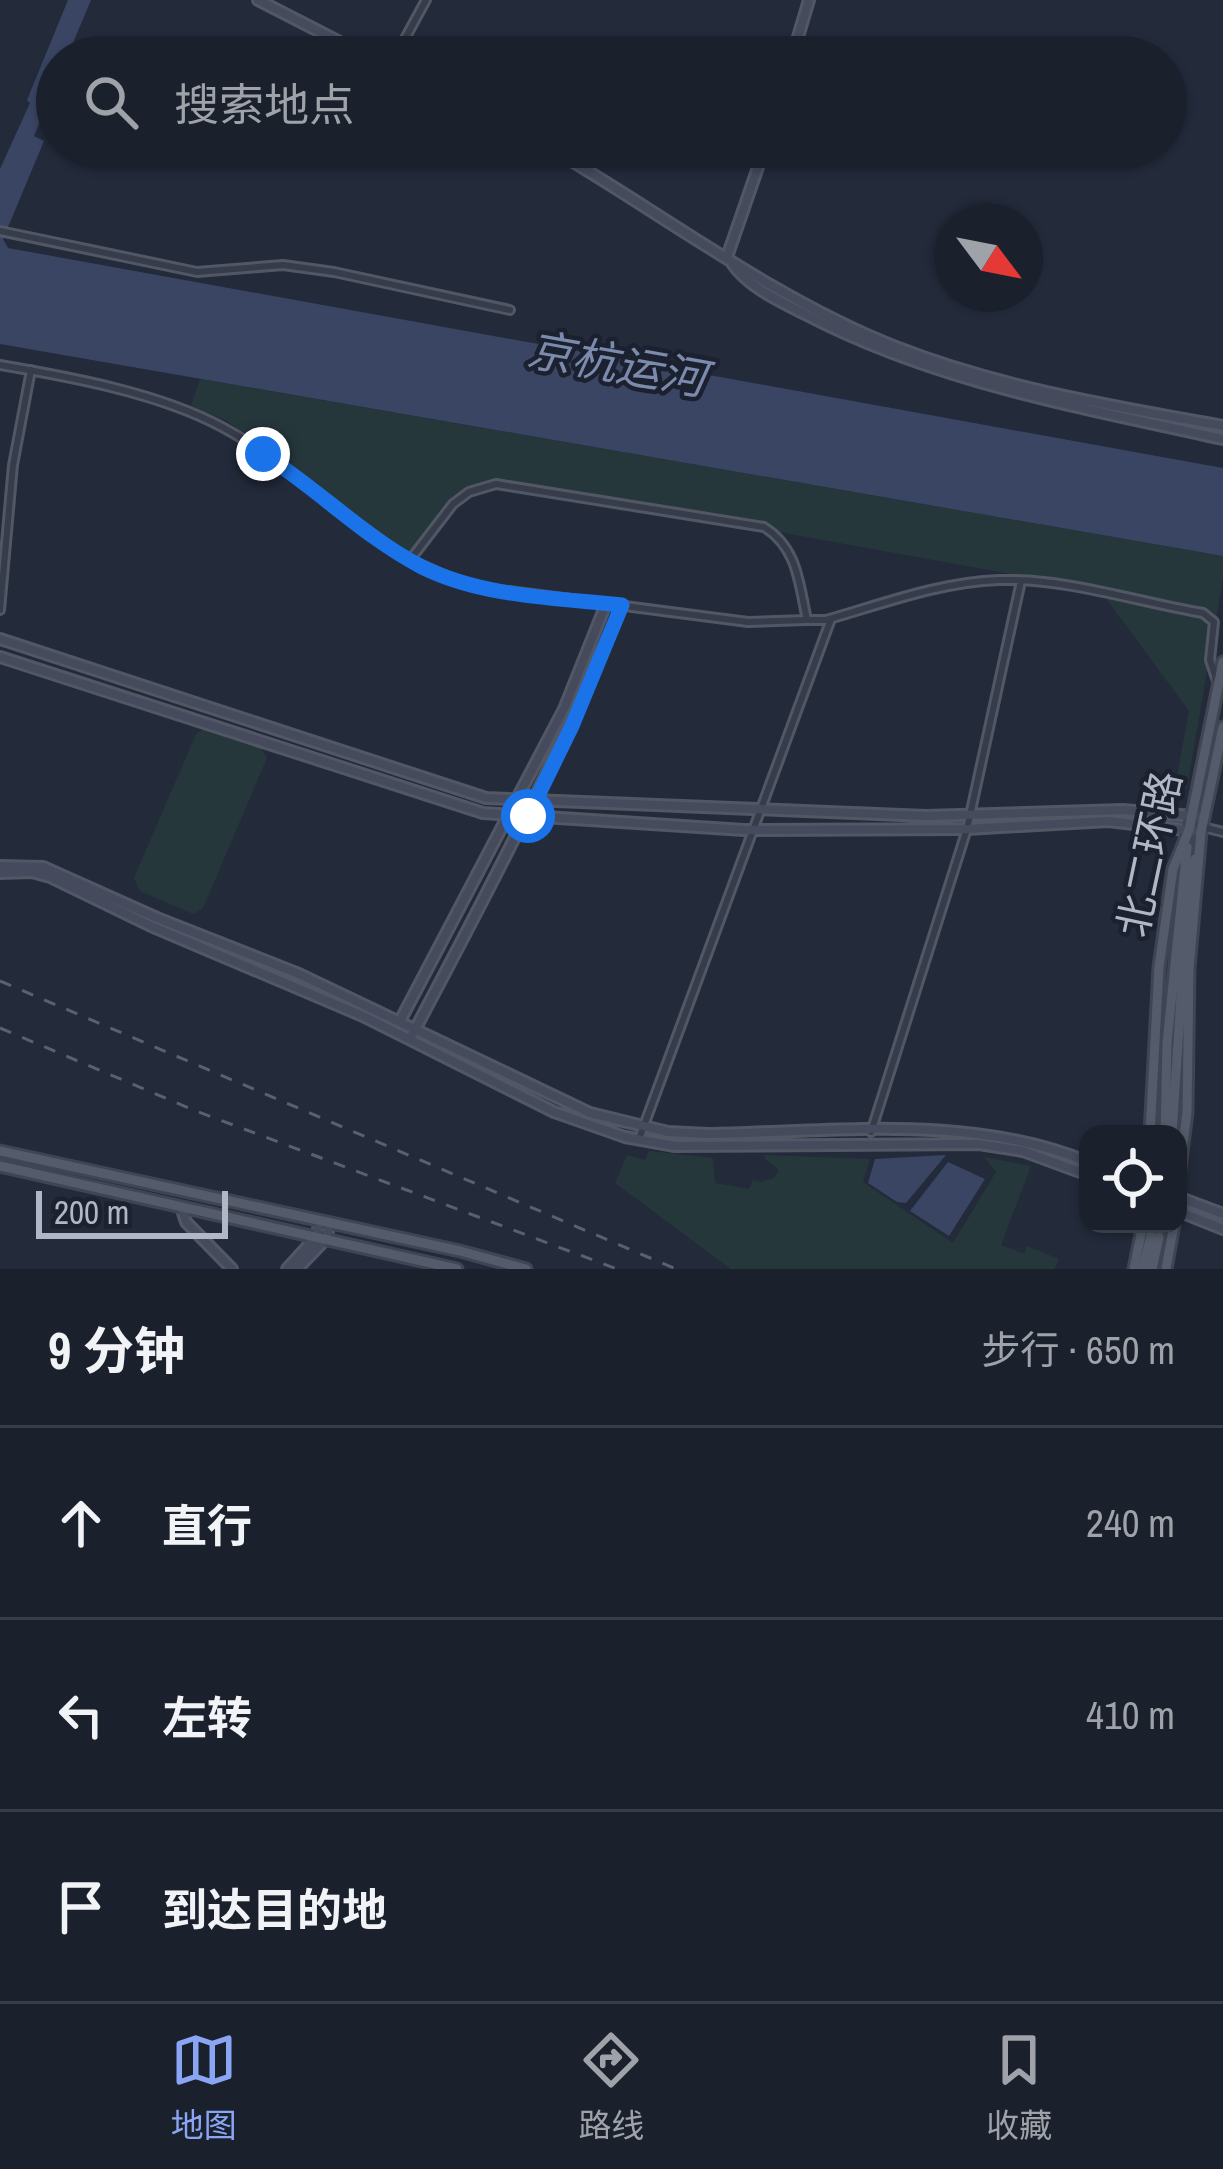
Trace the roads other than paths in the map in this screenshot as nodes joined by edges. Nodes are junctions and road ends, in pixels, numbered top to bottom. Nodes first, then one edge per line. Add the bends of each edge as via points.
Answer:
1 (258, 0) edge
2 (426, 0) edge
3 (809, 0) edge
4 (328, 36) edge
5 (406, 36) edge
6 (798, 36) edge
7 (582, 168) edge
8 (758, 168) edge
9 (0, 231) edge
10 (727, 256) junction
11 (510, 310) dead end
12 (0, 365) edge
13 (31, 370) junction
14 (1223, 426) edge
15 (1223, 440) edge
16 (410, 560) junction
17 (1021, 581) junction
18 (606, 604) junction
19 (622, 605) junction
20 (0, 610) edge
21 (831, 619) junction
22 (807, 620) junction
23 (0, 639) edge
24 (0, 657) edge
25 (1223, 662) edge
26 (1219, 685) junction
27 (1223, 727) edge
28 (517, 800) junction
29 (536, 801) junction
30 (764, 809) junction
31 (969, 814) junction
32 (509, 815) junction
33 (528, 816) junction
34 (1197, 824) junction
35 (967, 829) junction
36 (756, 830) junction
37 (1223, 832) edge
38 (0, 869) edge
39 (400, 1021) junction
40 (416, 1028) junction
41 (395, 1031) junction
42 (410, 1039) junction
43 (1150, 1125) edge
44 (1168, 1125) edge
45 (1185, 1125) edge
46 (642, 1127) junction
47 (871, 1132) junction
48 (639, 1139) junction
49 (0, 1151) edge
50 (1079, 1159) edge
51 (0, 1166) edge
52 (1079, 1172) edge
53 (1187, 1200) edge
54 (180, 1205) junction
55 (1223, 1214) edge
56 (1187, 1215) edge
57 (325, 1222) junction
58 (1223, 1229) edge
59 (1142, 1233) tunnel mouth
60 (1172, 1233) tunnel mouth
61 (321, 1238) junction
62 (232, 1269) edge
63 (287, 1269) edge
64 (297, 1269) edge
65 (457, 1269) edge
66 (526, 1269) edge
67 (1138, 1269) edge
68 (1152, 1269) edge
69 (1166, 1269) edge

1 - 4 street
2 - 5 street
3 - 6 street
7 - 10 street
8 - 10 street
9 - 11 street via 197,272 283,265 334,272
10 - 14 street via 835,317 946,364 1046,393
10 - 15 street via 740,275 788,306 899,358 1009,393
12 - 13 street
13 - 16 street via 211,421
13 - 20 street
16 - 18 street via 470,586
16 - 22 street via 469,492 496,484 536,488 764,527 792,556
17 - 21 street via 952,585
17 - 26 street via 1203,614 1214,622 1210,659
17 - 31 street
18 - 19 street
18 - 28 street
19 - 22 street via 768,624
19 - 29 street
21 - 22 street
21 - 30 street
23 - 28 street via 486,798
24 - 32 street
25 - 26 main road, 北二环路
26 - 34 main road, 北二环路
27 - 34 main road, 北二环路
28 - 29 street
28 - 32 street
29 - 30 street
29 - 33 street
30 - 31 street
30 - 36 street
31 - 34 street via 1123,810
31 - 35 street
32 - 33 street
32 - 39 street
33 - 36 street
33 - 40 street
34 - 35 street
34 - 37 street
34 - 43 main road, 北二环路 via 1173,869
34 - 44 main road via 1167,1043
34 - 45 main road, 北二环路
35 - 36 street
35 - 47 street
36 - 46 street
38 - 39 street via 43,867
38 - 41 street via 50,877
39 - 40 street
39 - 41 street
40 - 42 street
40 - 46 street via 576,1107
41 - 42 street
42 - 48 street via 554,1112
46 - 47 street
46 - 48 street
47 - 50 street via 978,1132
48 - 52 street via 675,1146 979,1144
49 - 57 main road
51 - 54 main road
53 - 55 street
54 - 61 main road
54 - 62 street via 186,1222
56 - 58 street
57 - 61 street
57 - 66 main road
59 - 67 main road
60 - 69 main road
61 - 63 street
61 - 64 street
61 - 65 main road
67 - 68 main road via 1155,1236

